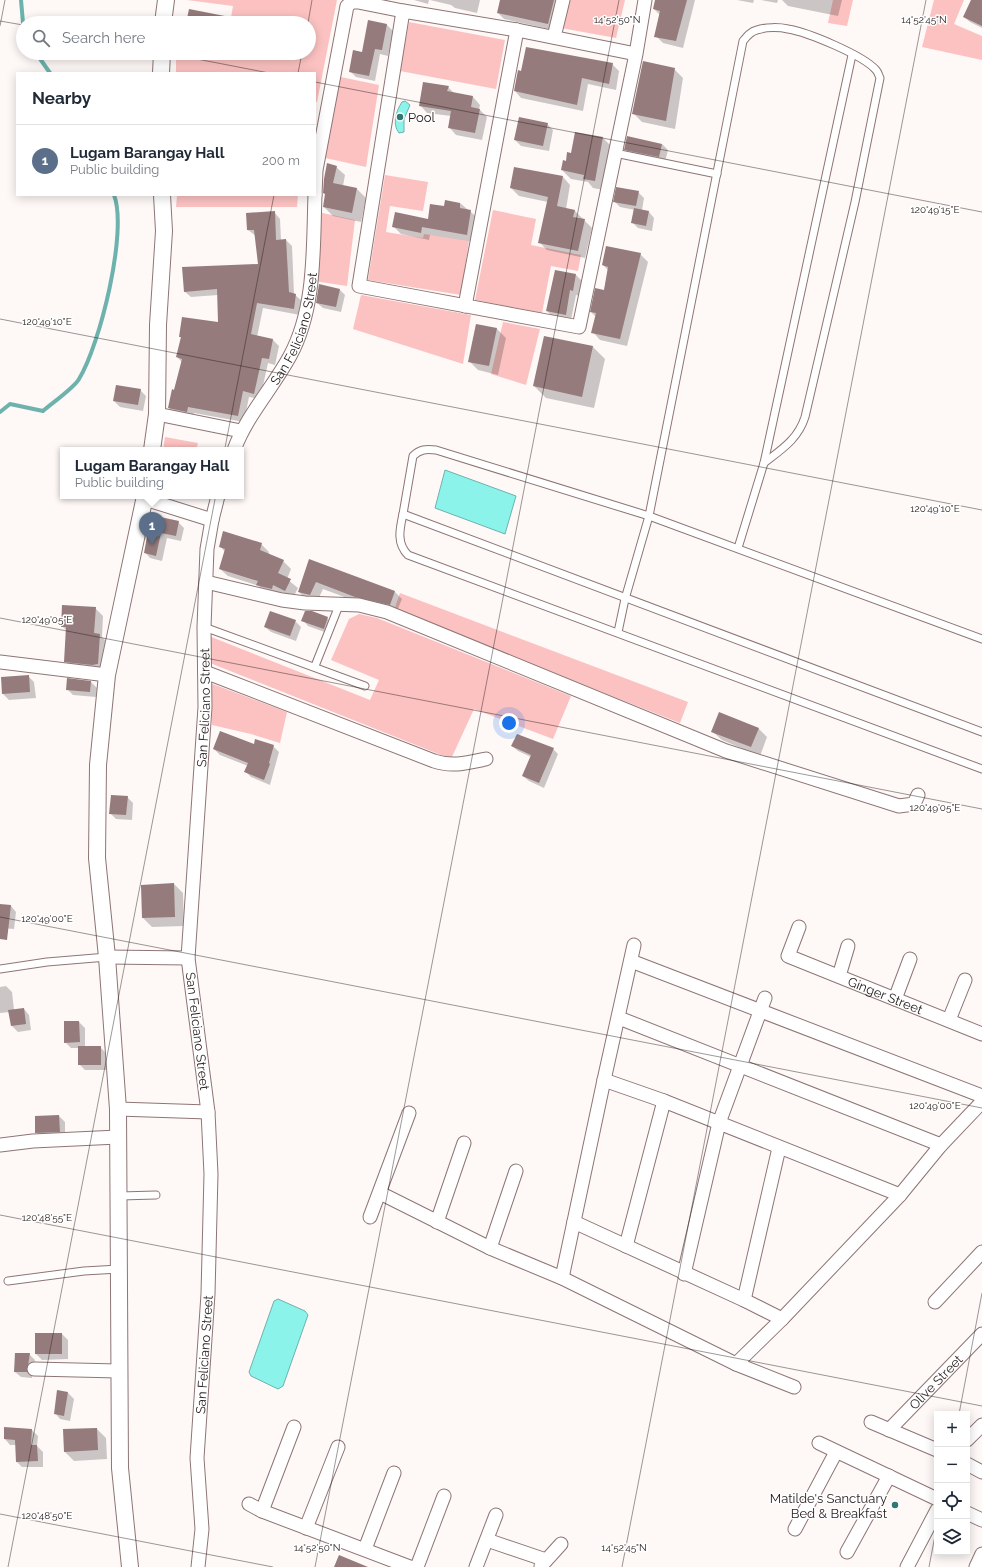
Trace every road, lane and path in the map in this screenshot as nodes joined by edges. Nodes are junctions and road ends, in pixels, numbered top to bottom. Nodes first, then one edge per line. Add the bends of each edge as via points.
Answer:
1 (166, 0) edge
2 (563, 0) edge
3 (645, 0) edge
4 (403, 11) junction
5 (164, 16) edge
6 (517, 30) junction
7 (554, 37) junction
8 (636, 54) junction
9 (852, 55) junction
10 (162, 60) edge
11 (161, 72) edge
12 (615, 153) junction
13 (316, 170) edge
14 (717, 174) junction
15 (162, 196) edge
16 (315, 196) edge
17 (465, 306) junction
18 (157, 414) junction
19 (241, 431) junction
20 (152, 447) edge
21 (235, 447) edge
22 (764, 463) junction
23 (145, 499) edge
24 (148, 499) edge
25 (217, 499) edge
26 (403, 514) junction
27 (649, 516) junction
28 (212, 520) junction
29 (738, 548) junction
30 (206, 582) junction
31 (625, 599) junction
32 (340, 604) junction
33 (204, 626) junction
34 (618, 632) junction
35 (982, 639) edge
36 (0, 662) edge
37 (315, 666) junction
38 (205, 672) junction
39 (107, 674) junction
40 (365, 686) dead end
41 (982, 732) edge
42 (486, 759) dead end
43 (982, 769) edge
44 (918, 794) dead end
45 (799, 927) dead end
46 (634, 945) dead end
47 (848, 946) dead end
48 (107, 957) junction
49 (188, 958) junction
50 (910, 959) dead end
51 (631, 961) junction
52 (0, 969) edge
53 (839, 976) junction
54 (965, 980) dead end
55 (765, 998) dead end
56 (895, 999) junction
57 (760, 1012) junction
58 (618, 1018) junction
59 (948, 1020) junction
60 (982, 1034) edge
61 (739, 1066) junction
62 (604, 1080) junction
63 (982, 1096) edge
64 (664, 1101) junction
65 (982, 1102) edge
66 (118, 1109) junction
67 (208, 1112) junction
68 (410, 1113) dead end
69 (719, 1123) junction
70 (118, 1137) junction
71 (464, 1143) dead end
72 (0, 1145) edge
73 (941, 1145) junction
74 (779, 1148) junction
75 (516, 1171) dead end
76 (380, 1193) junction
77 (156, 1195) dead end
78 (900, 1195) junction
79 (120, 1196) junction
80 (370, 1217) dead end
81 (437, 1222) junction
82 (574, 1222) junction
83 (626, 1246) junction
84 (490, 1248) junction
85 (982, 1252) edge
86 (119, 1269) junction
87 (684, 1274) junction
88 (562, 1278) junction
89 (8, 1281) dead end
90 (744, 1300) junction
91 (935, 1302) dead end
92 (782, 1319) junction
93 (982, 1334) edge
94 (736, 1364) junction
95 (34, 1369) dead end
96 (118, 1371) junction
97 (794, 1387) dead end
98 (871, 1422) dead end
99 (982, 1425) edge
100 (294, 1427) dead end
101 (889, 1430) junction
102 (970, 1437) edge
103 (819, 1443) dead end
104 (338, 1446) dead end
105 (934, 1449) edge
106 (836, 1452) junction
107 (970, 1466) edge
108 (982, 1472) edge
109 (394, 1473) dead end
110 (889, 1476) junction
111 (444, 1496) dead end
112 (934, 1498) edge
113 (249, 1504) dead end
114 (262, 1511) junction
115 (970, 1514) edge
116 (496, 1515) dead end
117 (934, 1516) edge
118 (982, 1520) edge
119 (306, 1528) junction
120 (795, 1529) dead end
121 (487, 1540) junction
122 (561, 1544) dead end
123 (365, 1549) junction
124 (847, 1552) dead end
125 (982, 1554) edge
126 (543, 1564) edge
127 (130, 1567) edge
128 (198, 1567) edge
129 (410, 1567) edge
130 (417, 1567) edge
131 (476, 1567) edge
132 (907, 1567) edge
133 (976, 1567) edge

1 - 5 street
2 - 7 street
3 - 8 street
4 - 6 street
4 - 13 street, San Feliciano Street via 358,2 352,2 347,6
4 - 17 street via 359,286
6 - 7 street
6 - 17 street
7 - 8 street
8 - 12 street
9 - 14 lane via 789,29 757,30 749,34 743,41
9 - 22 lane
9 - 22 lane via 876,70 880,78 855,202 802,426 790,443
10 - 11 street
12 - 14 lane
12 - 17 street via 578,327
14 - 27 lane
15 - 18 street via 164,231 158,325
16 - 19 street, San Feliciano Street via 312,271 306,314 290,356
18 - 19 street
18 - 20 street
19 - 21 street, San Feliciano Street
22 - 29 lane
23 - 39 street
24 - 28 street
25 - 28 street, San Feliciano Street
26 - 27 lane via 413,456 418,451 426,449
26 - 31 lane
26 - 34 lane via 399,536 403,550 408,555
27 - 29 lane
27 - 31 lane
28 - 30 street, San Feliciano Street
29 - 35 lane
30 - 32 street via 282,600
30 - 33 street, San Feliciano Street
31 - 34 lane
31 - 41 lane
32 - 37 lane
32 - 44 street via 359,605 387,612 726,751 899,806 914,804
33 - 37 lane
33 - 38 street, San Feliciano Street
34 - 43 lane
36 - 39 street
37 - 40 lane
38 - 42 street via 445,765
38 - 49 street, San Feliciano Street via 205,707
39 - 48 street via 98,765 97,850
45 - 53 street, Ginger Street via 788,956
46 - 51 street
47 - 53 street
48 - 49 street
48 - 52 lane
48 - 66 street
49 - 67 street, San Feliciano Street
50 - 56 street
51 - 57 street
51 - 58 street
53 - 56 street, Ginger Street
54 - 59 street
55 - 57 street
56 - 59 street, Ginger Street
57 - 61 street
57 - 63 street
58 - 61 street
58 - 62 street
59 - 60 street, Ginger Street
61 - 69 street
61 - 73 street
62 - 64 street
62 - 82 street
64 - 69 street
64 - 83 street
65 - 73 street
66 - 67 street
66 - 70 street
67 - 128 street, San Feliciano Street via 211,1174 208,1294 197,1458 202,1529
68 - 76 street
69 - 74 street
69 - 87 street
70 - 72 street
70 - 79 street
71 - 81 street
73 - 78 street
74 - 78 street
74 - 90 street
75 - 84 street
76 - 80 street
76 - 81 street
77 - 79 lane
78 - 92 street
79 - 86 street
81 - 84 street
82 - 83 street
82 - 88 street
83 - 87 street
84 - 88 street
85 - 91 street
86 - 89 lane
86 - 96 street
87 - 90 street
88 - 94 street
90 - 92 street
92 - 94 street
93 - 101 street, Olive Street
94 - 97 street
95 - 96 street
96 - 127 street via 120,1468
98 - 101 street
99 - 102 street
100 - 114 street
101 - 105 street
103 - 106 street
104 - 119 street
106 - 110 street
106 - 120 street
107 - 108 street
109 - 123 street
110 - 112 street
110 - 124 street
111 - 130 street
113 - 114 street
114 - 119 street
115 - 118 street
116 - 121 street
117 - 132 street
119 - 123 street
121 - 126 street
121 - 131 street
122 - 126 street
123 - 129 street
125 - 133 street

